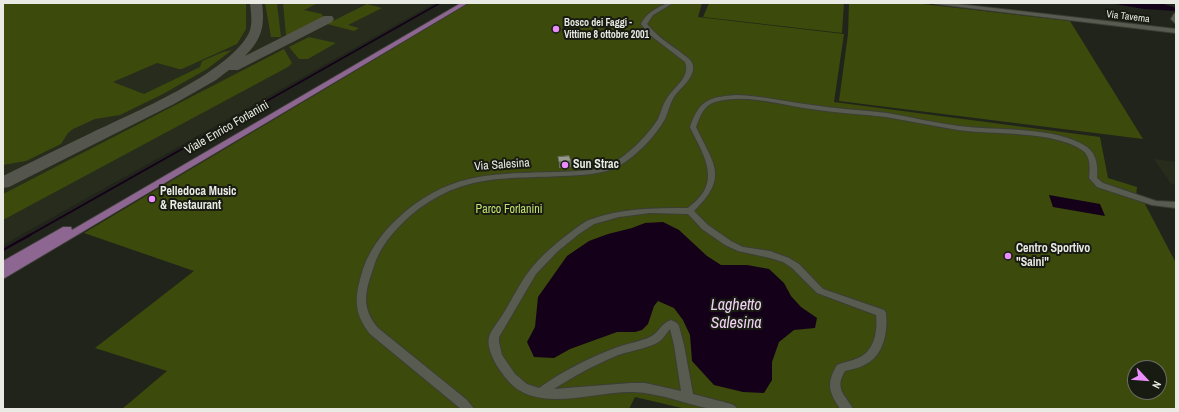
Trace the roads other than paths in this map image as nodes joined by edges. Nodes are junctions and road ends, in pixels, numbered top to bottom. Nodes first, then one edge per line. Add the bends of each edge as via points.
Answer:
1 (456, 3) edge
2 (464, 3) edge
3 (670, 3) edge
4 (936, 3) edge
5 (1176, 15) edge
6 (1176, 22) edge
7 (1176, 31) edge
8 (1176, 205) edge
9 (690, 211) junction
10 (3, 266) edge
11 (3, 275) edge
12 (541, 392) junction
13 (688, 398) junction
14 (728, 408) edge
15 (468, 409) edge
16 (847, 409) edge

1 - 10 main road, Viale Enrico Forlanini
2 - 11 main road, Viale Enrico Forlanini
3 - 15 street, Via Salesina via 646,19 644,24 652,34 688,61 689,73 668,100 661,120 636,150 614,165 598,170 486,177 466,180 447,187 407,214 388,231 376,247 361,301 364,317 374,331 463,402
4 - 7 street, Via Taverna
5 - 6 street
8 - 9 street via 1155,203 1100,185 1094,181 1092,161 1087,150 1077,144 1053,137 971,130 880,114 739,97 714,100 700,110 693,127 713,174 708,192
9 - 12 street via 650,210 604,217 591,222 555,249 533,272 494,337 493,346 496,356 515,382 525,388
9 - 16 street via 701,225 734,246 786,260 794,264 820,291 881,313 880,338 877,346 863,361 841,368 834,382 835,390
12 - 13 street via 571,393 624,387 645,388
12 - 13 street via 567,374 604,356 659,337 667,325 671,324 674,326 679,345
13 - 14 street

